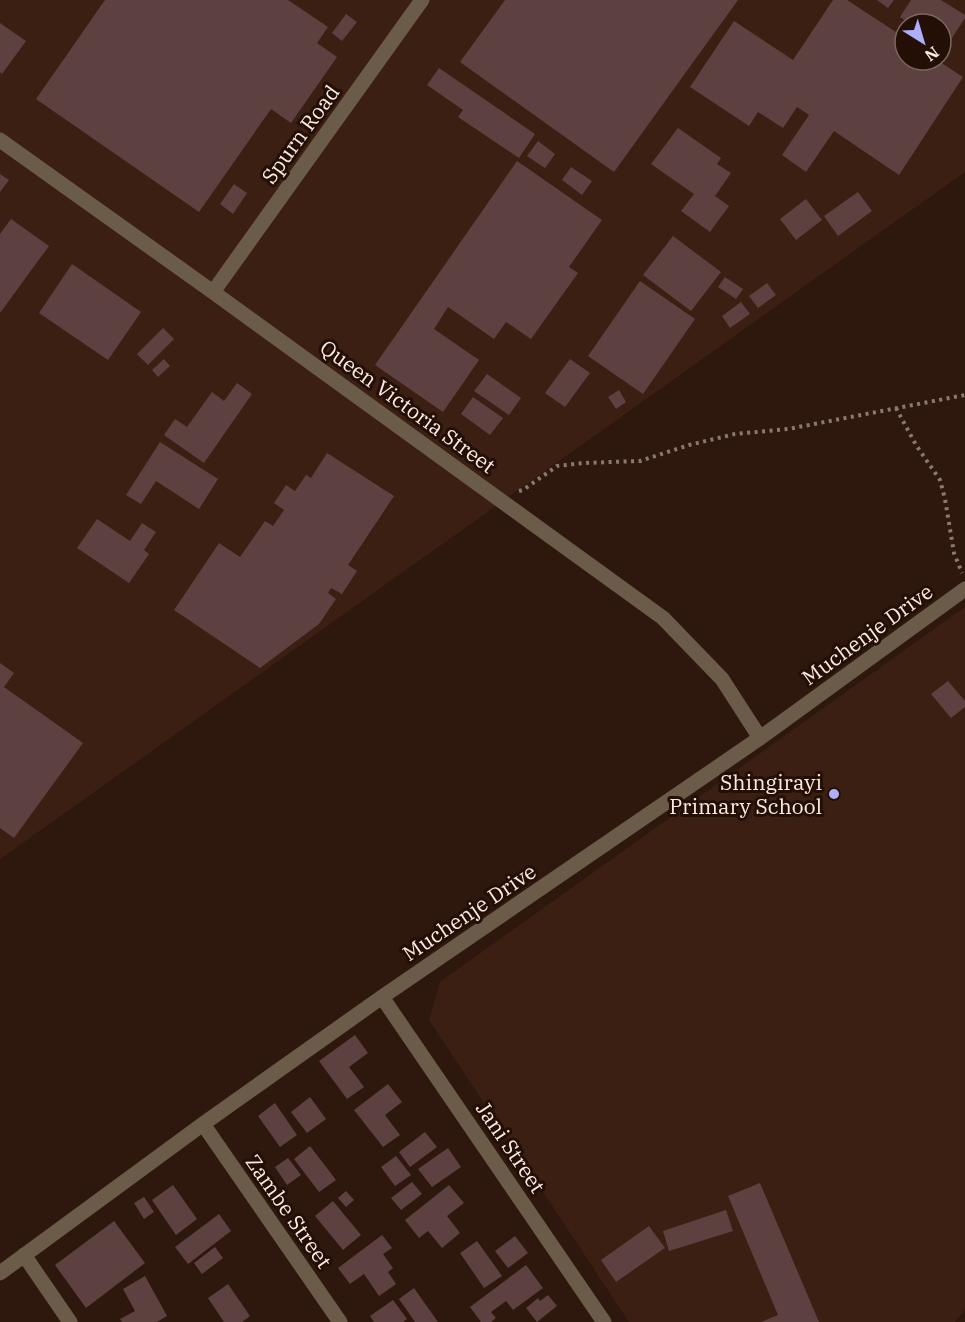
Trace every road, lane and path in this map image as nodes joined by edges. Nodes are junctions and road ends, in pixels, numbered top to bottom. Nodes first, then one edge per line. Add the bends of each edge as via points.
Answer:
1 (422, 0) edge
2 (0, 140) edge
3 (213, 292) junction
4 (965, 395) edge
5 (896, 408) junction
6 (497, 497) junction
7 (965, 579) edge
8 (965, 589) edge
9 (760, 738) junction
10 (382, 997) junction
11 (203, 1124) junction
12 (24, 1255) junction
13 (0, 1273) edge
14 (70, 1322) edge
15 (340, 1322) edge
16 (604, 1322) edge

1 - 3 street, Spurn Road
2 - 3 street, Queen Victoria Street
3 - 6 street, Queen Victoria Street
4 - 5 path
5 - 6 path via 788,429 735,434 640,460 557,466 523,490
5 - 7 path via 940,480 954,553
6 - 9 street, Queen Victoria Street via 663,618 722,679
8 - 9 street, Muchenje Drive
9 - 10 street, Muchenje Drive
10 - 11 street, Muchenje Drive
10 - 16 street, Jani Street
11 - 12 street, Muchenje Drive
11 - 15 street, Zambe Street
12 - 13 street, Muchenje Drive
12 - 14 street

